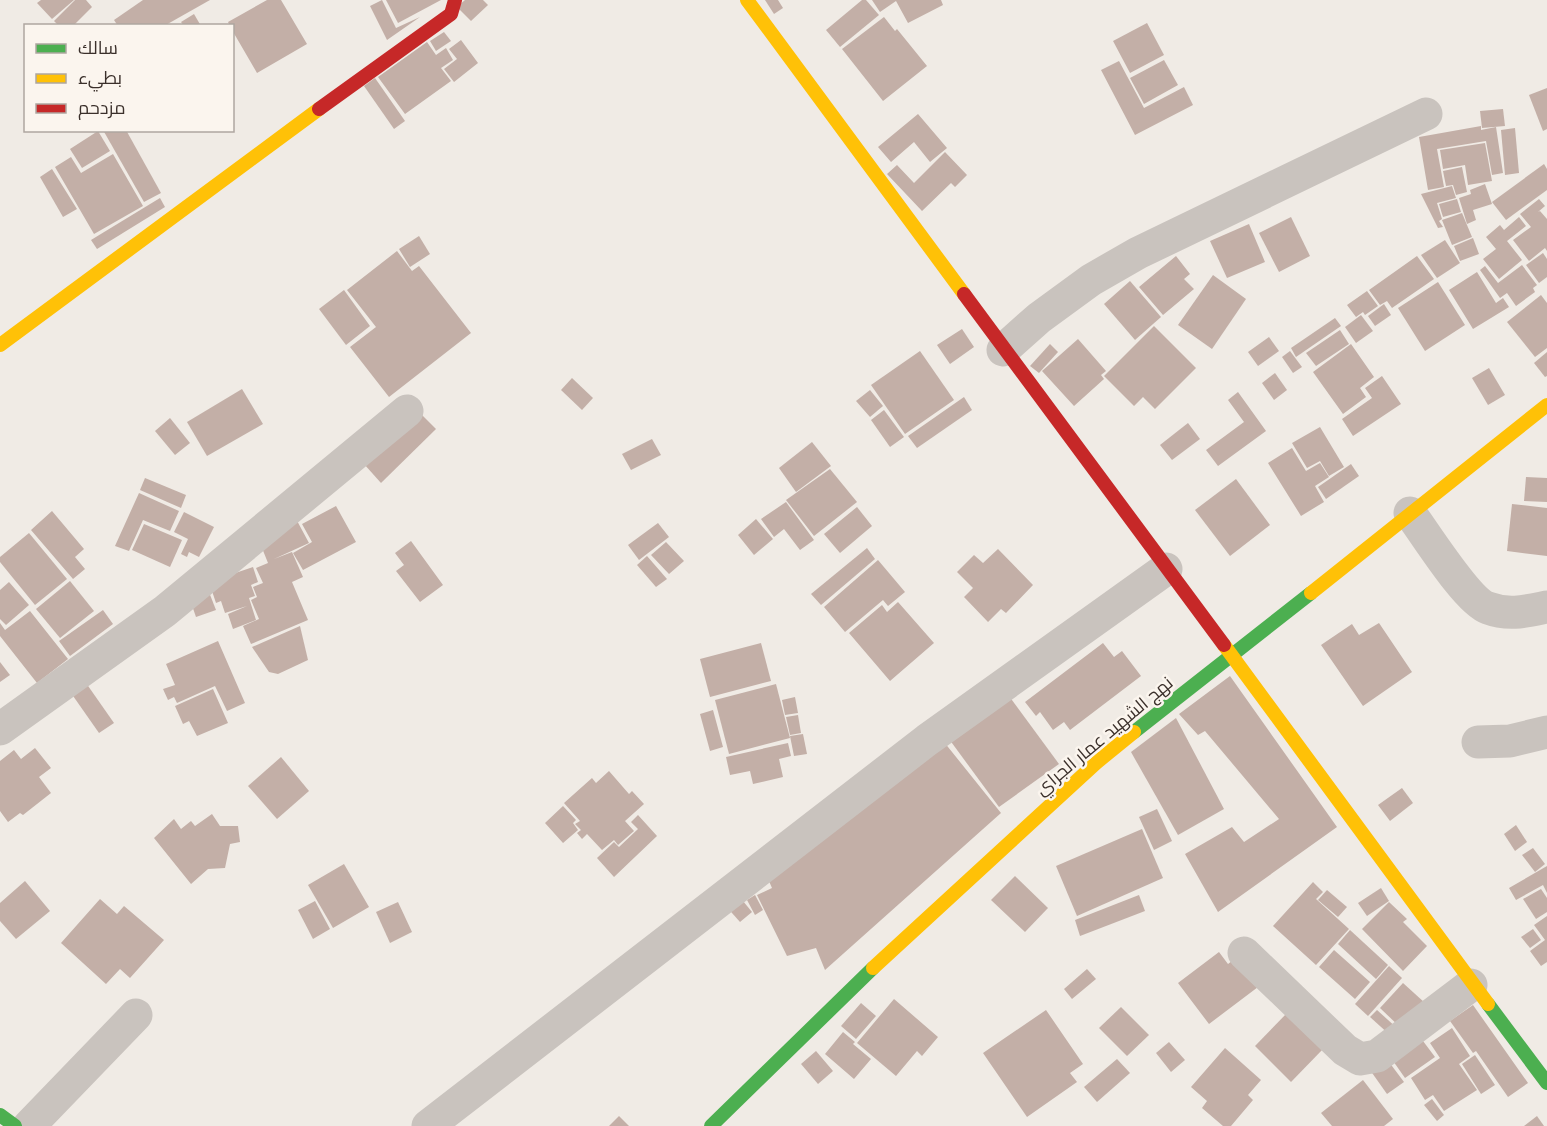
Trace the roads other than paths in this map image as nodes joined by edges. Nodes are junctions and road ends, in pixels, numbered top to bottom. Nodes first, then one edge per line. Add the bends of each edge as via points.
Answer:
1 (455, 0) edge
2 (747, 0) edge
3 (1426, 114) dead end
4 (0, 345) edge
5 (1003, 350) junction
6 (1547, 405) edge
7 (407, 411) dead end
8 (1410, 513) junction
9 (1166, 569) junction
10 (1547, 607) edge
11 (1232, 654) junction
12 (0, 729) edge
13 (1547, 732) edge
14 (1478, 741) dead end
15 (1244, 953) dead end
16 (1471, 985) junction
17 (136, 1015) dead end
18 (1547, 1083) edge
19 (0, 1114) edge
20 (15, 1126) edge
21 (29, 1126) edge
22 (428, 1126) edge
23 (711, 1126) edge

1 - 4 street via 451,14
2 - 5 street
3 - 5 street via 1138,253 1091,280
5 - 9 street
6 - 8 street, نهج الشهيد عمار الجراي
7 - 12 street via 165,611
8 - 10 street via 1462,586 1486,608 1517,614
8 - 11 street, نهج الشهيد عمار الجراي
9 - 11 street
9 - 22 street via 927,740
11 - 16 street
11 - 23 street, نهج الشهيد عمار الجراي via 1096,763 889,954
13 - 14 street via 1510,741
15 - 16 street via 1345,1050 1360,1059 1377,1056
16 - 18 street
17 - 21 street
19 - 20 street

